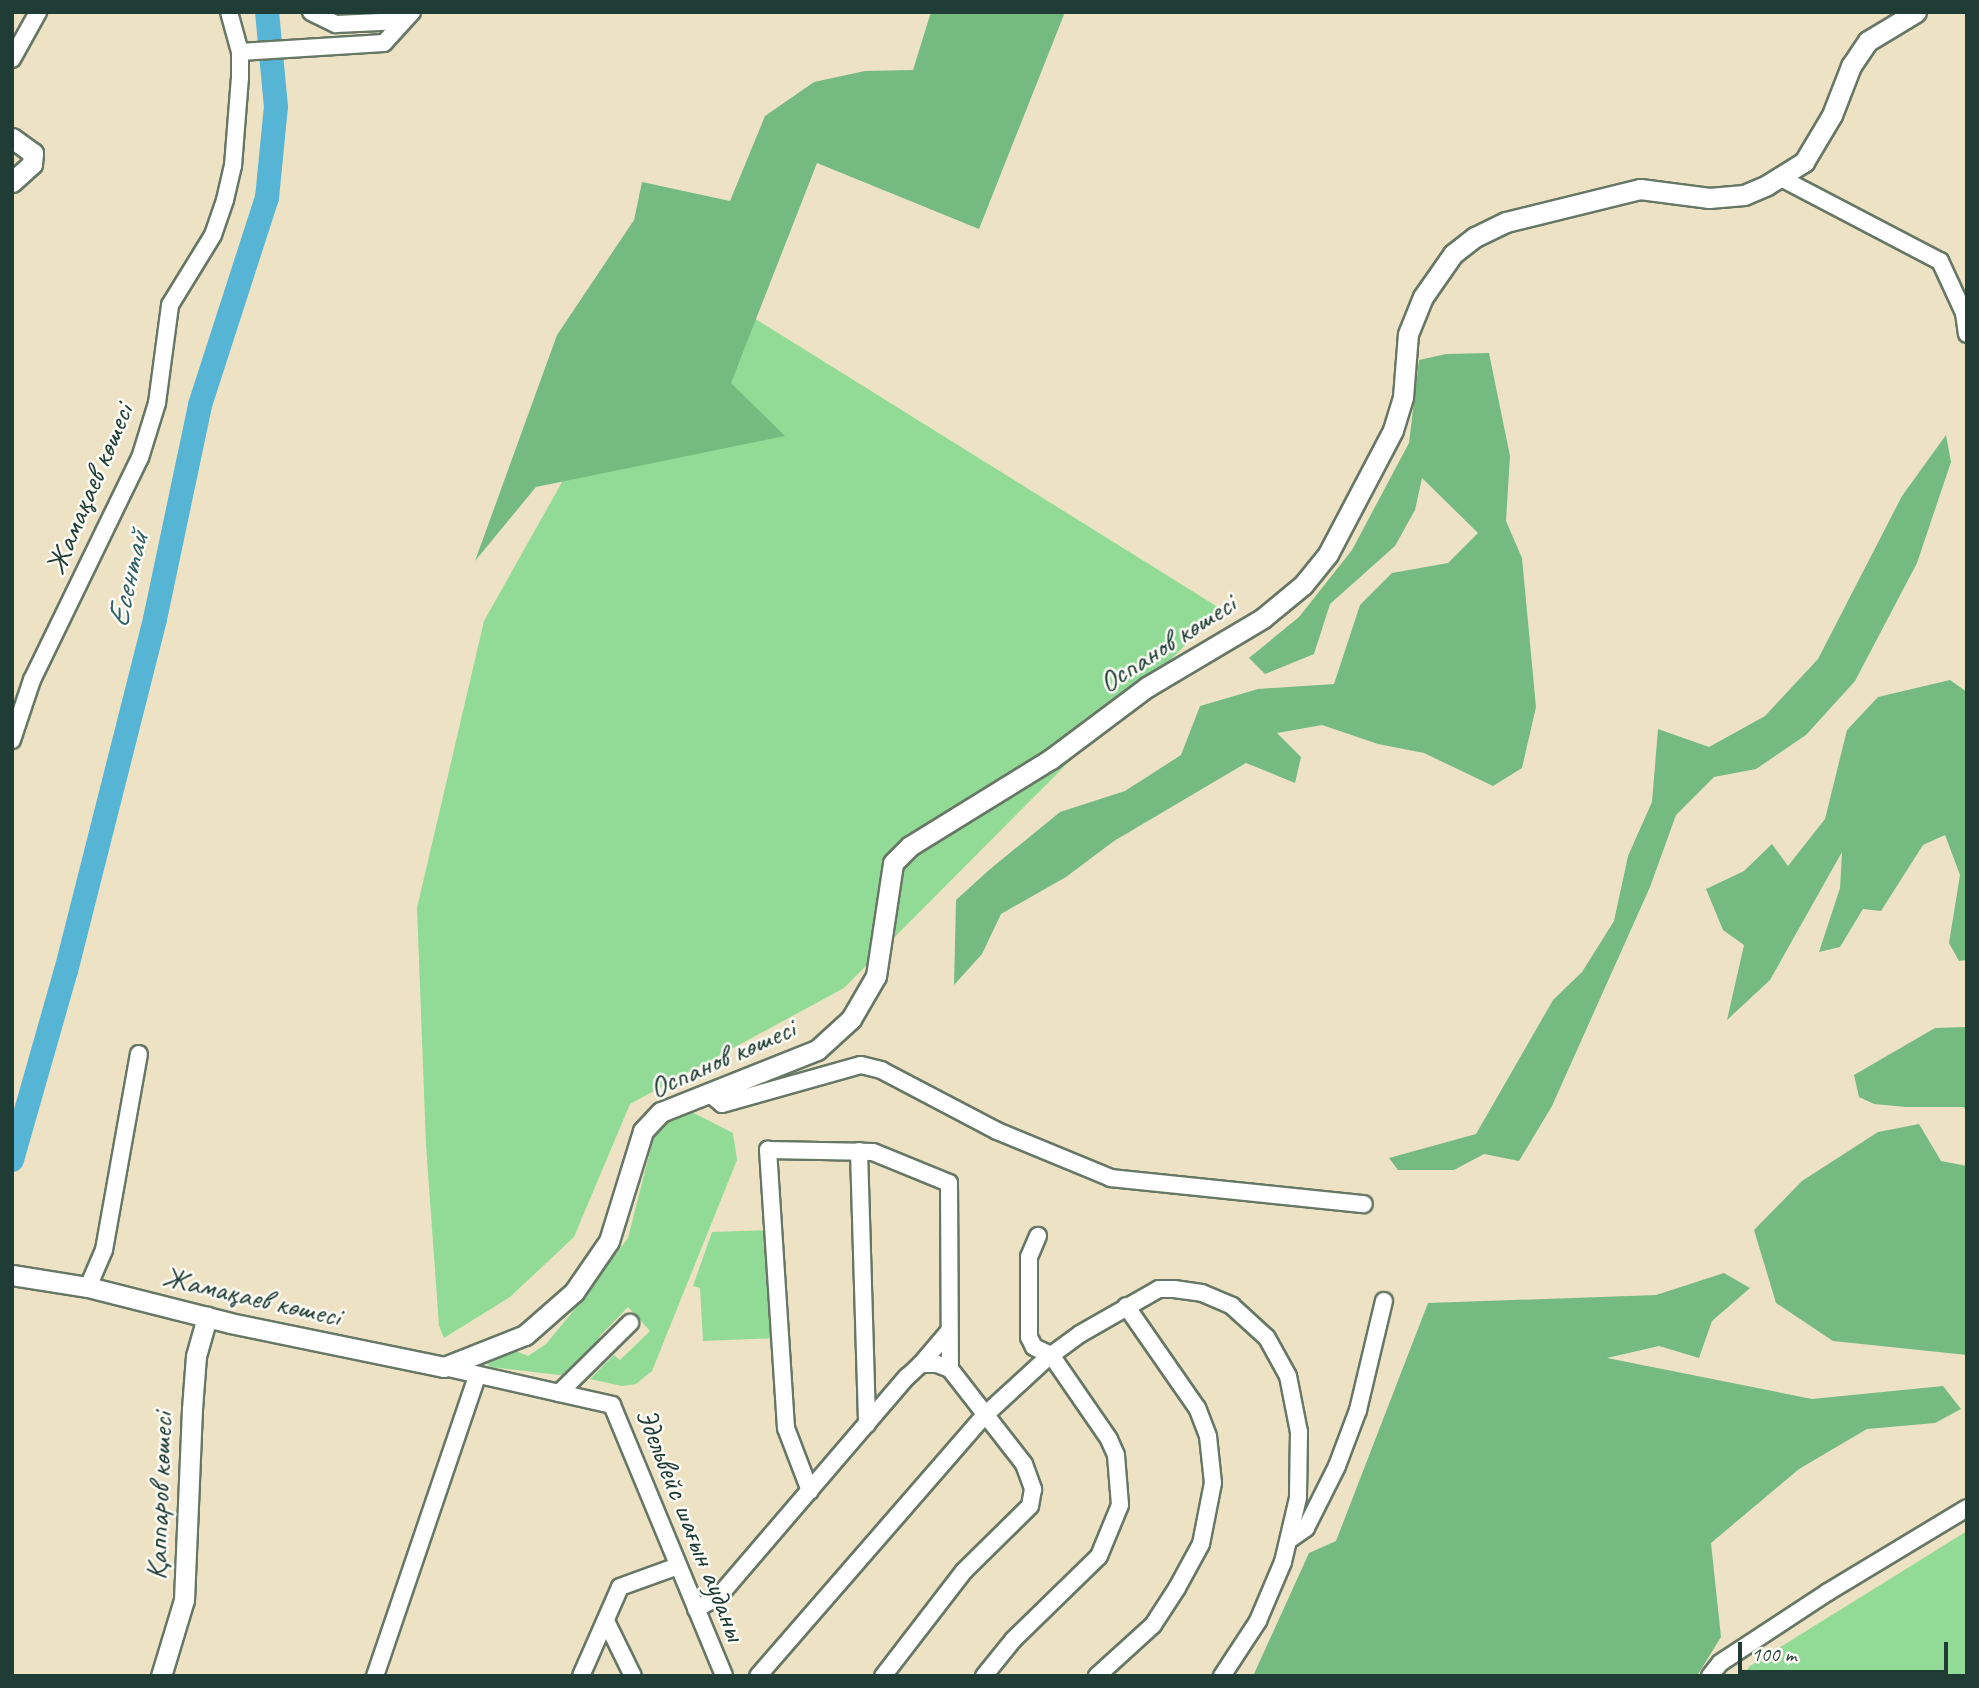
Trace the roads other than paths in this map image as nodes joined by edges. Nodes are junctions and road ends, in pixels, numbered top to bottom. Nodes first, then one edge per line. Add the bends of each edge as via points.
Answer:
1 (38, 12) edge
2 (229, 12) edge
3 (311, 12) edge
4 (1916, 12) edge
5 (407, 16) edge
6 (240, 52) junction
7 (12, 59) edge
8 (12, 138) edge
9 (1779, 177) junction
10 (12, 182) edge
11 (1967, 334) edge
12 (12, 740) edge
13 (139, 1054) dead end
14 (709, 1093) junction
15 (859, 1150) junction
16 (1364, 1204) dead end
17 (1038, 1236) dead end
18 (12, 1275) edge
19 (88, 1287) junction
20 (1384, 1301) dead end
21 (1126, 1306) junction
22 (207, 1317) junction
23 (630, 1323) dead end
24 (949, 1331) junction
25 (1051, 1354) junction
26 (921, 1364) junction
27 (444, 1367) junction
28 (950, 1369) junction
29 (477, 1376) junction
30 (559, 1393) junction
31 (985, 1415) junction
32 (867, 1424) junction
33 (810, 1491) junction
34 (1967, 1508) edge
35 (1289, 1540) junction
36 (678, 1566) junction
37 (696, 1609) junction
38 (606, 1621) junction
39 (161, 1676) edge
40 (375, 1676) edge
41 (581, 1676) edge
42 (633, 1676) edge
43 (724, 1676) edge
44 (758, 1676) edge
45 (883, 1676) edge
46 (984, 1676) edge
47 (1097, 1676) edge
48 (1222, 1676) edge
49 (1710, 1676) edge

1 - 7 street
2 - 6 street, Жамақаев көшесі
3 - 5 street via 336,24
4 - 9 street, Оспанов көшесі via 1868,41 1804,162
5 - 6 street via 384,43
6 - 12 street, Жамақаев көшесі via 238,118 225,200 213,235 170,305 152,429 110,529 33,680
8 - 10 street via 33,153 32,164
9 - 11 street via 1940,261 1964,313
9 - 14 street, Оспанов көшесі via 1744,195 1709,198 1640,189 1506,222 1453,254 1423,297 1408,334 1403,397 1393,430 1328,554 1303,585 1263,618 1147,687 1051,759 910,846 893,863 876,976 851,1019 817,1050
13 - 19 street via 104,1250
14 - 16 street via 722,1104 861,1065 881,1070 997,1131 1111,1178
14 - 27 street, Оспанов көшесі via 661,1112 643,1130 609,1241 574,1292 525,1335
15 - 24 street via 949,1183
15 - 32 street
15 - 33 street via 768,1150 786,1428
17 - 25 street via 1029,1257 1029,1337 1034,1347
18 - 19 street, Жамақаев көшесі
19 - 22 street, Жамақаев көшесі
20 - 35 street via 1358,1410 1337,1466 1306,1528
21 - 25 street
21 - 35 street via 1158,1289 1202,1293 1232,1306 1267,1338 1289,1376 1299,1432 1298,1498
21 - 47 street via 1197,1408 1208,1436 1213,1483 1201,1545 1177,1588 1153,1625
22 - 27 street, Жамақаев көшесі
22 - 39 street, Қаппаров көшесі via 193,1395 184,1600
23 - 30 street
24 - 26 street
24 - 28 street
25 - 31 street
25 - 46 street via 1109,1439 1116,1455 1120,1505 1099,1556 1013,1640
26 - 28 street
26 - 32 street
27 - 29 street, Жамақаев көшесі
28 - 31 street
29 - 30 street, Эдельвейс шағын ауданы
29 - 40 street
30 - 36 street, Эдельвейс шағын ауданы via 612,1405
31 - 44 street
31 - 45 street via 1032,1475 1030,1506 964,1571
32 - 33 street
33 - 37 street via 719,1596
34 - 49 street via 1828,1592 1720,1663
35 - 48 street via 1258,1621
36 - 37 street, Эдельвейс шағын ауданы
36 - 38 street via 620,1587
37 - 43 street, Эдельвейс шағын ауданы
38 - 41 street
38 - 42 street

